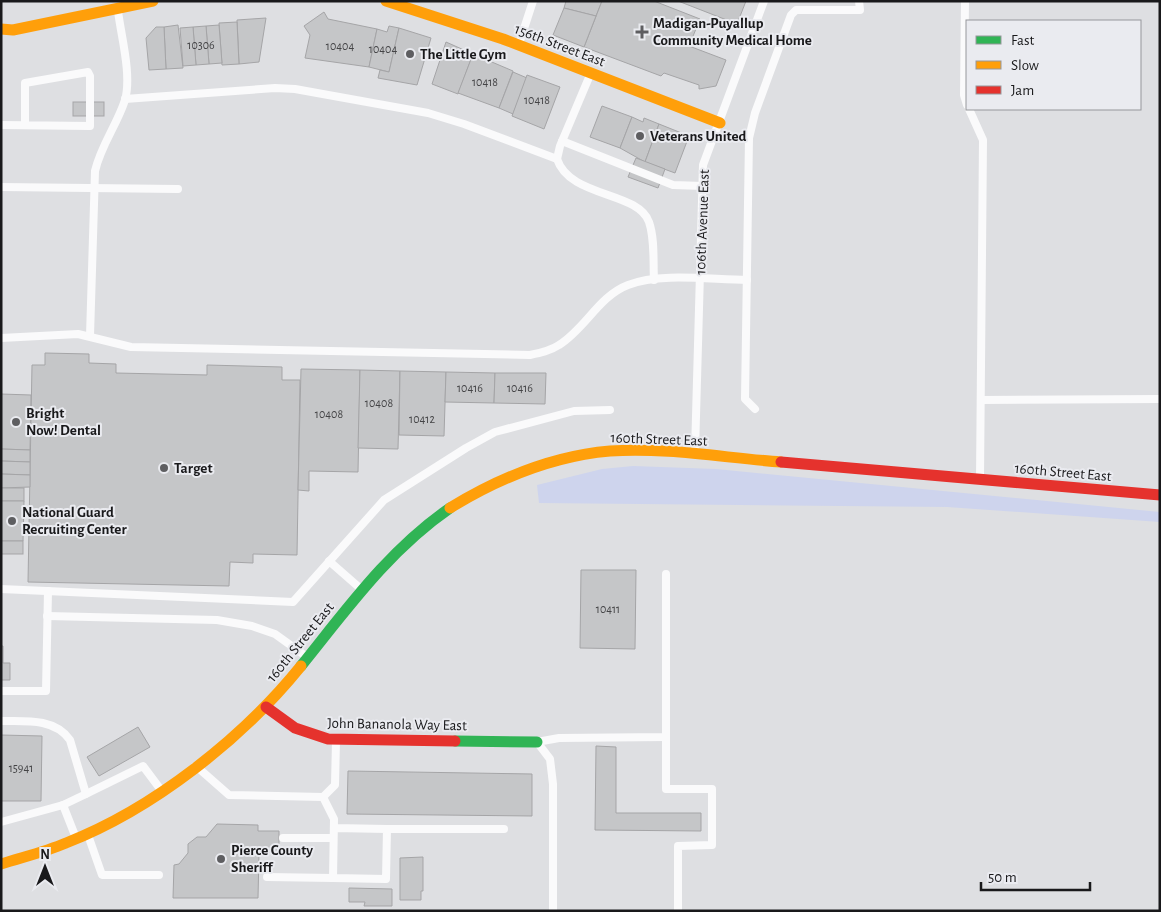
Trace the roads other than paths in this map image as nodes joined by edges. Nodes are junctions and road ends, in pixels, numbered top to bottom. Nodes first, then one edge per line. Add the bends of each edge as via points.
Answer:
1 (153, 1) edge
2 (386, 1) edge
3 (534, 1) edge
4 (764, 1) edge
5 (859, 1) edge
6 (965, 1) edge
7 (117, 5) edge
8 (1, 30) edge
9 (519, 45) junction
10 (591, 73) junction
11 (125, 99) junction
12 (966, 102) edge
13 (969, 110) edge
14 (720, 123) junction
15 (1, 125) edge
16 (25, 126) junction
17 (562, 141) junction
18 (557, 159) junction
19 (702, 186) junction
20 (1, 187) edge
21 (94, 188) junction
22 (178, 189) dead end
23 (654, 280) junction
24 (700, 280) junction
25 (747, 280) junction
26 (90, 336) junction
27 (1, 338) edge
28 (1160, 399) edge
29 (981, 400) junction
30 (755, 409) dead end
31 (610, 410) dead end
32 (695, 454) junction
33 (980, 480) junction
34 (1160, 495) edge
35 (329, 561) junction
36 (666, 574) dead end
37 (1, 590) edge
38 (362, 590) junction
39 (48, 591) junction
40 (48, 616) junction
41 (307, 657) junction
42 (1, 691) edge
43 (266, 708) junction
44 (1, 721) edge
45 (666, 738) junction
46 (336, 739) junction
47 (537, 742) junction
48 (196, 766) junction
49 (163, 792) junction
50 (86, 794) junction
51 (323, 797) junction
52 (63, 804) junction
53 (1, 822) edge
54 (334, 828) junction
55 (387, 828) junction
56 (504, 829) dead end
57 (82, 836) junction
58 (283, 838) dead end
59 (333, 838) junction
60 (1, 864) edge
61 (159, 875) dead end
62 (266, 877) dead end
63 (333, 878) junction
64 (553, 911) edge
65 (678, 911) edge

1 - 7 street
2 - 9 street, 156th Street East
3 - 9 lane
4 - 14 lane, 106th Avenue East
5 - 25 lane via 860,10 796,10 788,23 749,138
6 - 12 lane
7 - 8 street via 13,30
7 - 11 lane via 127,79
9 - 10 street, 156th Street East
10 - 14 street, 156th Street East
10 - 17 lane
11 - 18 lane via 275,88 313,91 428,113
11 - 21 lane via 100,152
13 - 29 lane via 983,140
14 - 19 lane, 106th Avenue East via 703,165
15 - 16 lane
16 - 16 lane via 25,83 88,72 90,126
17 - 18 lane
17 - 19 lane via 673,185
18 - 23 lane via 564,173 575,182 646,215 652,237
19 - 24 lane, 106th Avenue East
20 - 21 lane
21 - 22 lane
21 - 26 lane
23 - 24 lane
23 - 26 lane via 628,285 612,294 560,344 530,355 131,347
24 - 25 lane
24 - 32 lane, 106th Avenue East
25 - 30 lane via 745,399
26 - 27 lane via 55,334
28 - 29 lane
29 - 33 lane
31 - 35 lane via 574,410 495,432 384,500
32 - 33 street, 160th Street East
32 - 38 street, 160th Street East via 604,452 547,464 494,483 460,501 428,524 400,547
33 - 34 street, 160th Street East
35 - 38 lane
35 - 39 lane via 294,602
36 - 45 lane
37 - 39 lane
38 - 41 street, 160th Street East
39 - 40 lane
40 - 41 lane via 217,620 275,634
40 - 42 lane via 46,692
41 - 43 street, 160th Street East
43 - 46 street, John Bananola Way East via 299,731
43 - 48 street, 160th Street East
44 - 50 lane via 40,722 66,734
45 - 47 lane via 559,738
45 - 65 lane via 666,789 712,789 712,846 678,846
46 - 47 street, John Bananola Way East
46 - 51 lane via 334,785
47 - 64 lane via 550,759 553,784
48 - 49 street, 160th Street East
48 - 51 lane via 229,795
49 - 50 lane via 143,766
49 - 57 street, 160th Street East
50 - 52 lane
51 - 54 lane via 334,819
52 - 53 lane
52 - 57 lane
54 - 55 lane
54 - 59 lane
55 - 56 lane
55 - 63 lane via 386,879
57 - 60 street, 160th Street East
57 - 61 lane via 102,874
58 - 59 lane
59 - 63 lane
62 - 63 lane

